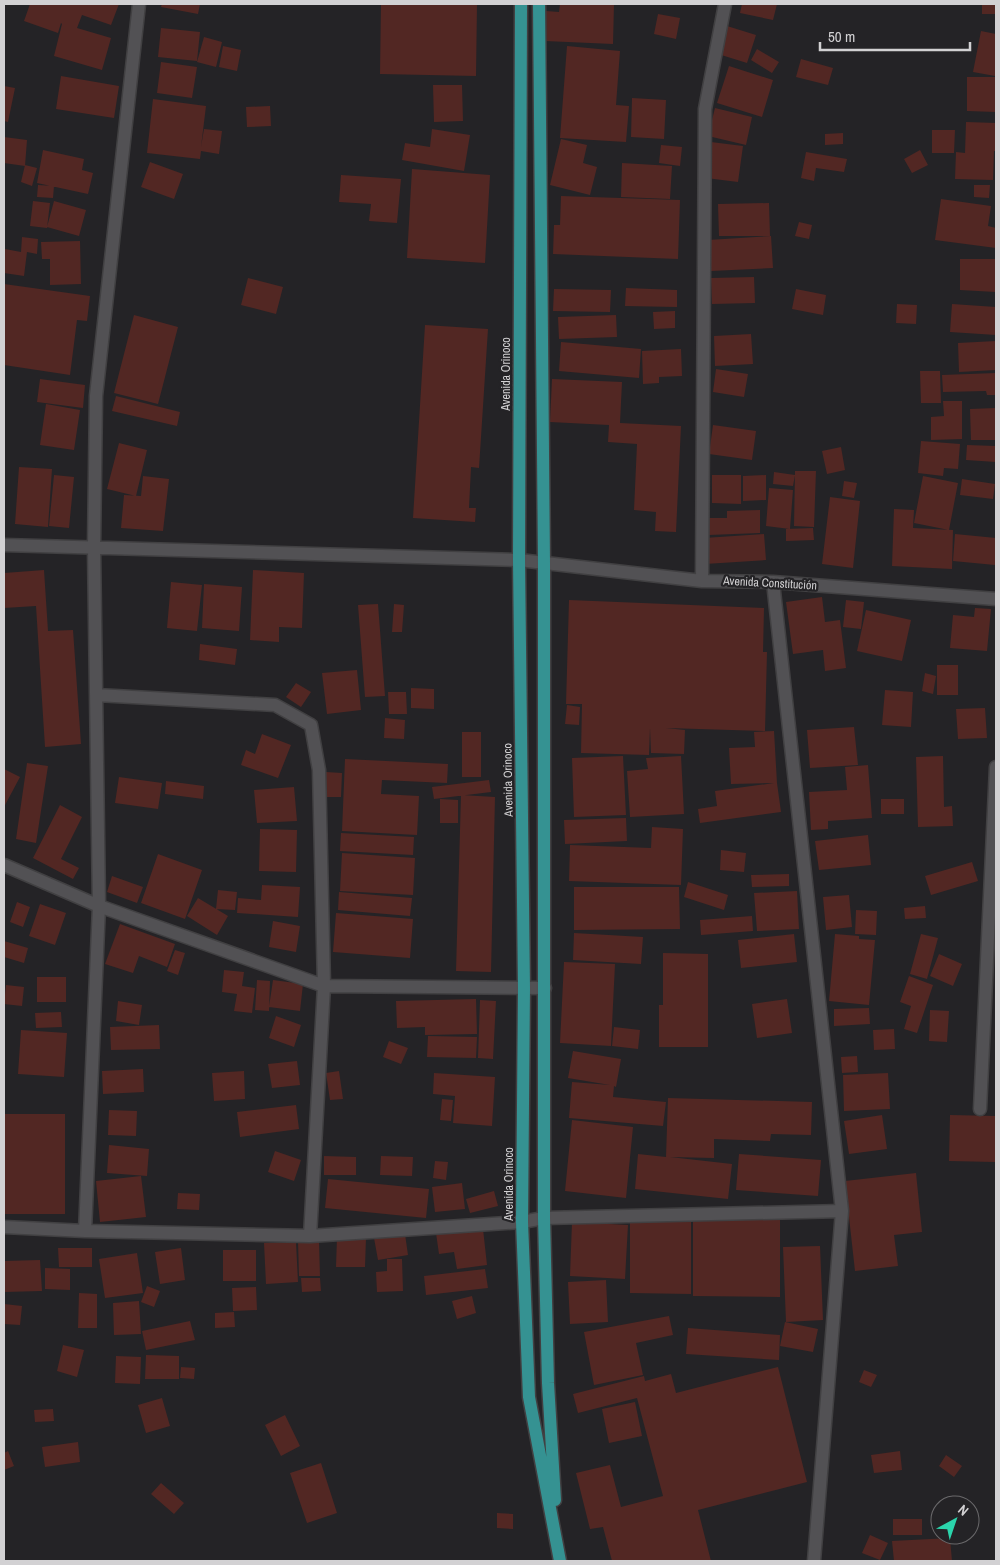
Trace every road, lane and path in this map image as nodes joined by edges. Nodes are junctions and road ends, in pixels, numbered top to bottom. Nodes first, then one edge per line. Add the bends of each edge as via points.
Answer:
1 (139, 4) edge
2 (522, 4) edge
3 (539, 4) edge
4 (725, 4) edge
5 (4, 545) edge
6 (94, 548) junction
7 (519, 560) junction
8 (544, 563) junction
9 (702, 581) junction
10 (773, 582) junction
11 (996, 599) edge
12 (97, 695) junction
13 (996, 767) edge
14 (995, 797) edge
15 (4, 865) edge
16 (99, 906) junction
17 (324, 986) junction
18 (524, 988) junction
19 (545, 988) junction
20 (980, 1109) dead end
21 (842, 1211) junction
22 (544, 1218) junction
23 (522, 1222) junction
24 (4, 1227) edge
25 (85, 1231) junction
26 (310, 1236) junction
27 (559, 1557) edge
28 (814, 1561) edge

1 - 6 street via 96,396
2 - 7 main road, Avenida Orinoco
3 - 8 main road, Avenida Orinoco
4 - 9 street via 705,109
5 - 6 street, Avenida Constitución
6 - 7 street, Avenida Constitución
6 - 12 street
7 - 8 street, Avenida Constitución
7 - 18 main road, Avenida Orinoco
8 - 9 street, Avenida Constitución
8 - 19 main road, Avenida Orinoco
9 - 10 street, Avenida Constitución
10 - 11 street, Avenida Constitución
10 - 21 street
12 - 16 street
12 - 17 street via 275,705 311,725 319,770
13 - 14 street
14 - 20 street
15 - 16 street
16 - 17 street
16 - 25 street
17 - 18 street
17 - 26 street
18 - 19 street
18 - 23 main road, Avenida Orinoco
19 - 22 main road, Avenida Orinoco
21 - 22 street
21 - 28 street
22 - 23 street
22 - 27 main road, Avenida Orinoco via 548,1383
23 - 26 street
23 - 27 main road, Avenida Orinoco via 529,1397
24 - 25 street
25 - 26 street

